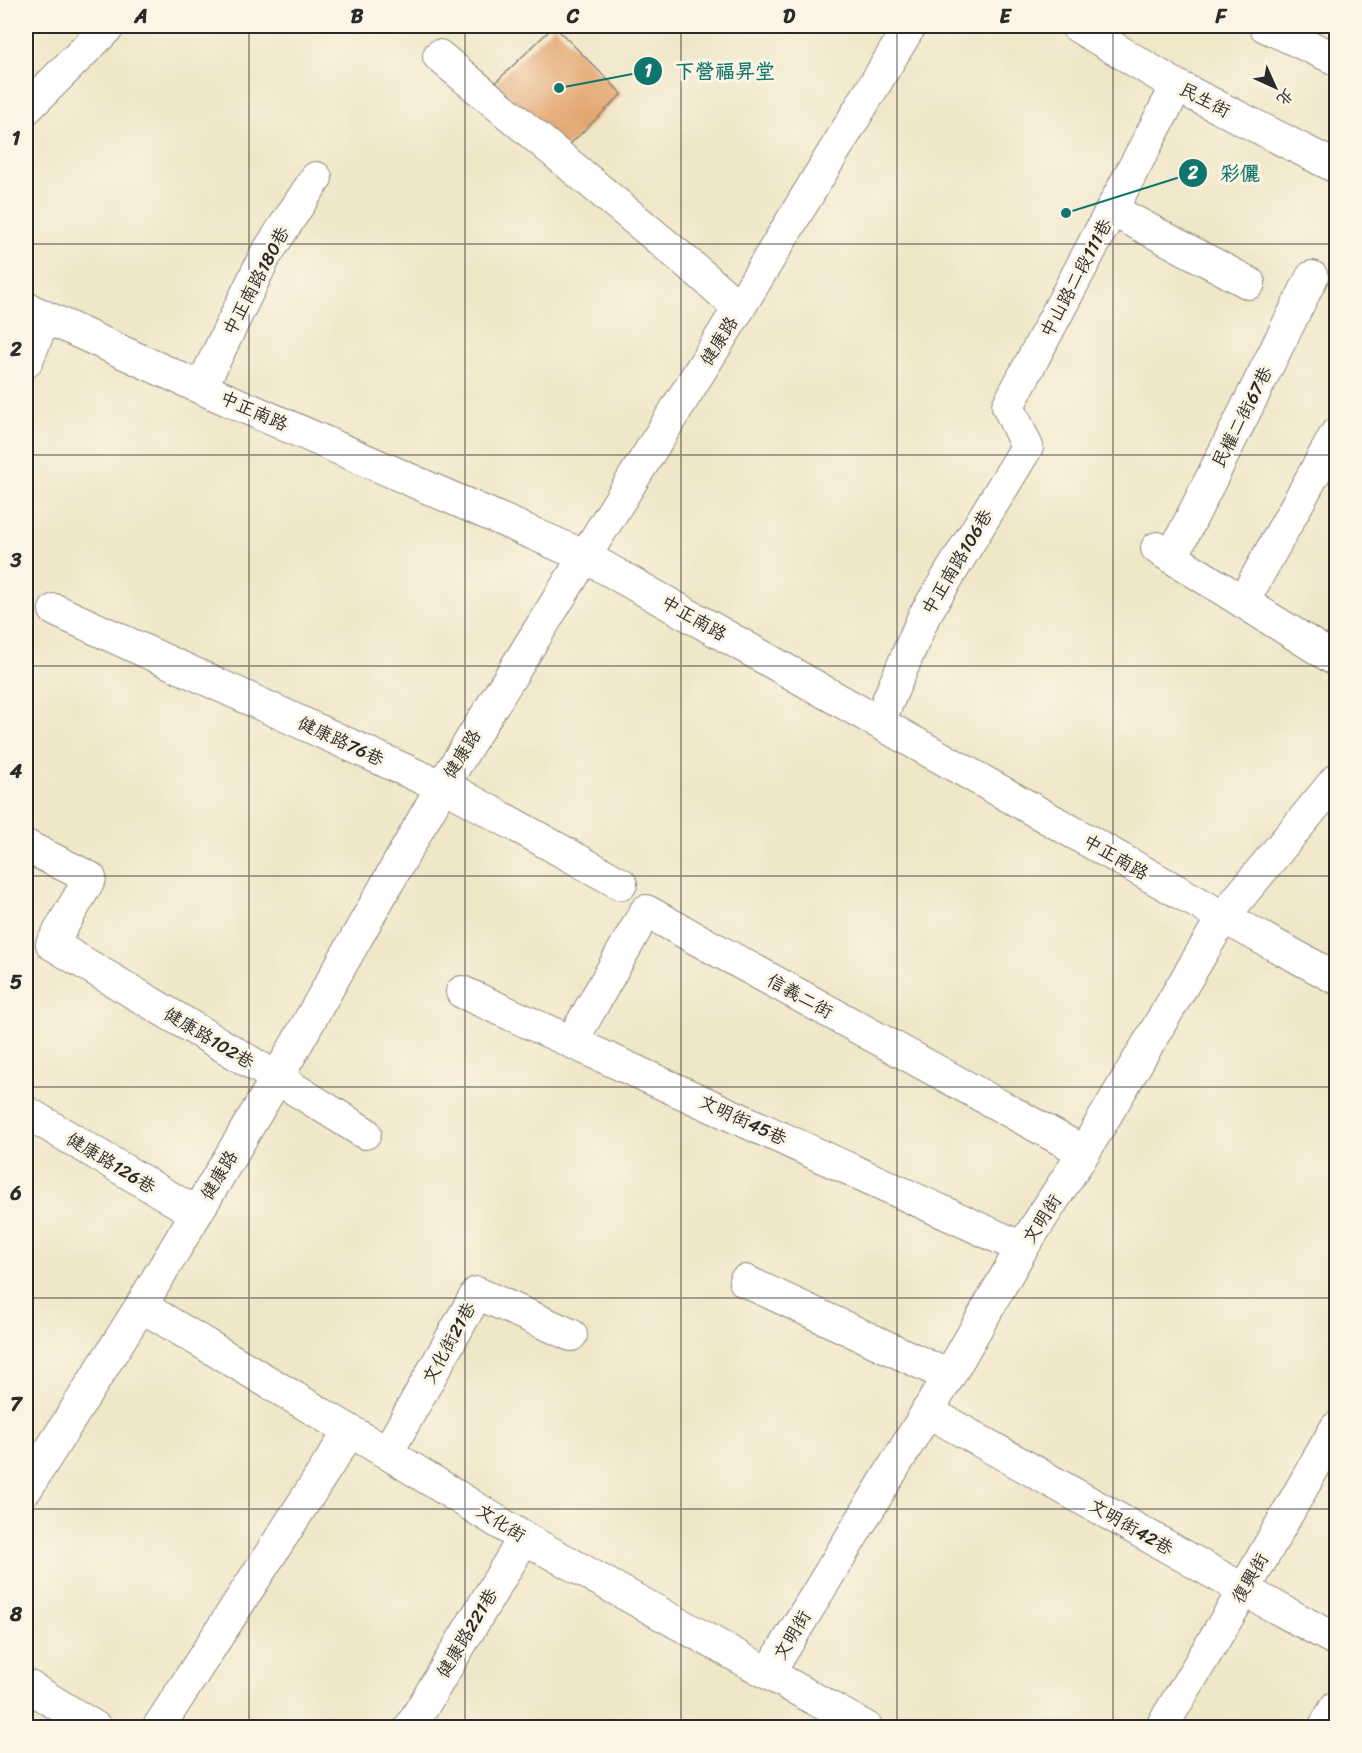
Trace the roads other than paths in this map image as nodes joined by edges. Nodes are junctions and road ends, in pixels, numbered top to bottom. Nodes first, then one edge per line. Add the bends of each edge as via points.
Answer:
1 (109, 26) edge
2 (910, 26) edge
3 (1077, 26) edge
4 (1265, 26) edge
5 (439, 56) dead end
6 (1336, 59) edge
7 (1177, 86) junction
8 (26, 109) edge
9 (1336, 167) edge
10 (316, 178) dead end
11 (1112, 210) junction
12 (1312, 277) dead end
13 (1249, 283) dead end
14 (739, 309) junction
15 (35, 313) edge
16 (26, 362) edge
17 (201, 388) junction
18 (1008, 406) joint
19 (1336, 434) edge
20 (584, 556) junction
21 (1243, 602) junction
22 (55, 610) dead end
23 (1336, 660) edge
24 (879, 722) junction
25 (1336, 780) edge
26 (443, 785) junction
27 (26, 846) edge
28 (621, 884) dead end
29 (1223, 917) junction
30 (1336, 978) edge
31 (462, 992) dead end
32 (572, 1041) junction
33 (277, 1078) junction
34 (26, 1112) edge
35 (365, 1133) dead end
36 (1084, 1152) junction
37 (196, 1213) junction
38 (1022, 1248) junction
39 (745, 1281) dead end
40 (141, 1306) junction
41 (571, 1335) dead end
42 (950, 1376) junction
43 (927, 1411) junction
44 (1336, 1428) edge
45 (350, 1431) junction
46 (387, 1453) junction
47 (26, 1489) edge
48 (524, 1538) junction
49 (1244, 1590) junction
50 (1336, 1640) edge
51 (769, 1673) junction
52 (26, 1685) edge
53 (1336, 1707) edge
54 (96, 1728) edge
55 (158, 1728) edge
56 (410, 1728) edge
57 (867, 1728) edge
58 (1161, 1728) edge
59 (1324, 1728) edge

1 - 8 street
2 - 14 street, 健康路
3 - 7 street, 民生街
4 - 6 street
5 - 14 street
7 - 9 street, 民生街
7 - 11 street, 中山路二段111巷
10 - 17 street, 中正南路180巷 via 265,256
11 - 13 street
11 - 18 street, 中山路二段111巷
12 - 21 street, 民權二街67巷 via 1165,552
14 - 20 street, 健康路
15 - 16 street
15 - 17 street, 中正南路
17 - 20 street, 中正南路
18 - 24 street, 中正南路106巷 via 1027,447 924,616
19 - 21 street
20 - 24 street, 中正南路
20 - 26 street, 健康路
21 - 23 street
22 - 26 street, 健康路76巷
24 - 29 street, 中正南路
25 - 29 street, 文明街
26 - 28 street, 健康路76巷
26 - 33 street, 健康路
27 - 33 street, 健康路102巷 via 90,878 52,944
29 - 30 street, 中正南路
29 - 36 street, 文明街
31 - 32 street, 文明街45巷
32 - 36 street, 信義二街 via 646,911
32 - 38 street, 文明街45巷
33 - 35 street, 健康路102巷
33 - 37 street, 健康路
34 - 37 street, 健康路126巷
36 - 38 street, 文明街
37 - 40 street, 健康路
38 - 42 street, 文明街
39 - 42 street
40 - 45 street, 文化街
40 - 47 street, 健康路
41 - 46 street, 文化街21巷 via 477,1293
42 - 43 street, 文明街
43 - 49 street, 文明街42巷
43 - 51 street, 文明街
44 - 49 street, 復興街
45 - 46 street, 文化街
45 - 55 street
46 - 48 street, 文化街
48 - 51 street, 文化街
48 - 56 street, 健康路221巷
49 - 50 street, 文明街42巷
49 - 58 street, 復興街
51 - 57 street, 文化街
52 - 54 street
53 - 59 street

